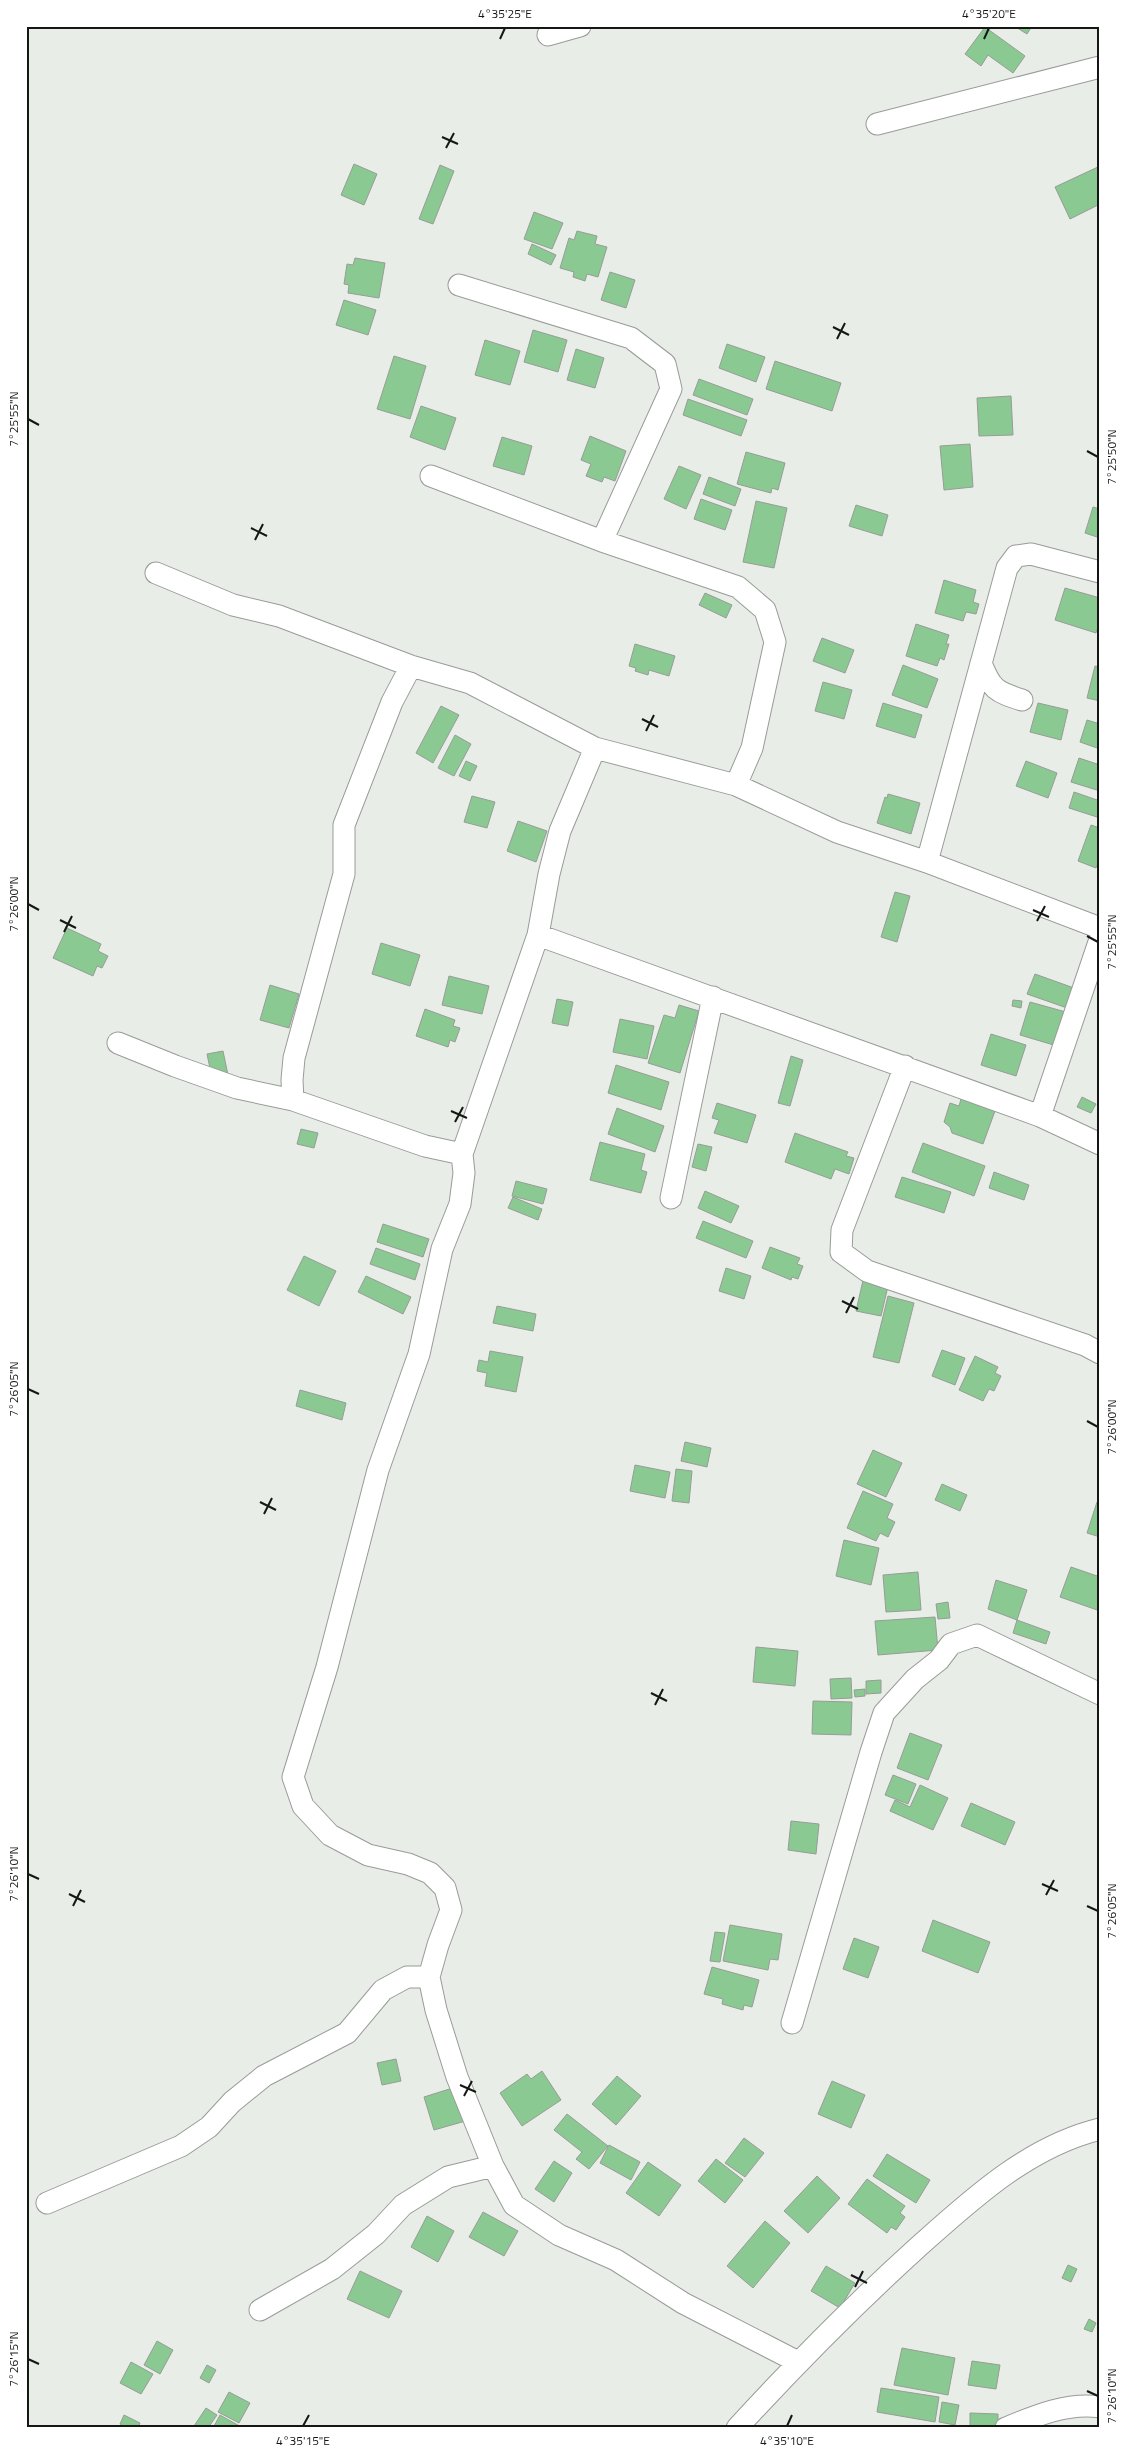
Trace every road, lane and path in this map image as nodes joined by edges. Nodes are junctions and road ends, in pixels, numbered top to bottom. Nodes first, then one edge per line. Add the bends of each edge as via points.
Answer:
1 (580, 26) edge
2 (548, 35) dead end
3 (1100, 67) edge
4 (877, 124) dead end
5 (459, 285) dead end
6 (431, 476) dead end
7 (602, 541) junction
8 (1100, 572) edge
9 (156, 574) dead end
10 (981, 664) junction
11 (411, 666) junction
12 (1022, 700) dead end
13 (595, 748) junction
14 (736, 785) junction
15 (927, 862) junction
16 (1100, 928) edge
17 (538, 935) junction
18 (1100, 939) edge
19 (713, 997) junction
20 (118, 1043) dead end
21 (905, 1066) junction
22 (293, 1100) junction
23 (1040, 1116) junction
24 (1100, 1144) edge
25 (462, 1154) junction
26 (671, 1198) dead end
27 (1100, 1353) edge
28 (1100, 1694) edge
29 (430, 1977) junction
30 (792, 2023) dead end
31 (1100, 2129) edge
32 (493, 2166) junction
33 (47, 2203) dead end
34 (260, 2310) dead end
35 (798, 2362) junction
36 (1100, 2407) edge
37 (737, 2428) edge
38 (1006, 2428) edge

1 - 2 street
3 - 4 street
5 - 7 street via 631,338 665,364 671,389
6 - 7 street
7 - 14 street via 738,587 765,610 775,642 752,748
8 - 10 street via 1031,554 1016,556 1007,568
9 - 11 street via 233,606 279,616
10 - 12 street via 988,683 999,693
10 - 15 street
11 - 13 street via 470,683
11 - 22 street via 392,702 344,825 344,874 294,1058
13 - 14 street
13 - 17 street via 560,832
14 - 15 street via 837,832
15 - 16 street
17 - 19 street
17 - 25 street
18 - 23 street
19 - 21 street
19 - 26 street
20 - 22 street via 237,1088
21 - 23 street
21 - 27 street via 842,1230 841,1252 867,1271 1086,1345
22 - 25 street via 425,1146
23 - 24 street
25 - 29 street via 464,1173 460,1204 442,1249 420,1354 378,1470 327,1667 293,1777 303,1806 330,1835 368,1855 408,1864 430,1873 445,1888 451,1910
28 - 30 street via 977,1635 951,1644 939,1660 915,1679 884,1713
29 - 32 street via 436,2010 457,2077
29 - 33 street via 407,1976 383,1990 347,2033 264,2076 232,2102 209,2127 182,2146
31 - 35 street via 1084,2133 1018,2164 881,2280
32 - 34 street via 441,2181 403,2205 376,2234 332,2269
32 - 35 street via 514,2205 559,2235 616,2260 683,2303
35 - 37 street
36 - 38 street via 1084,2404

